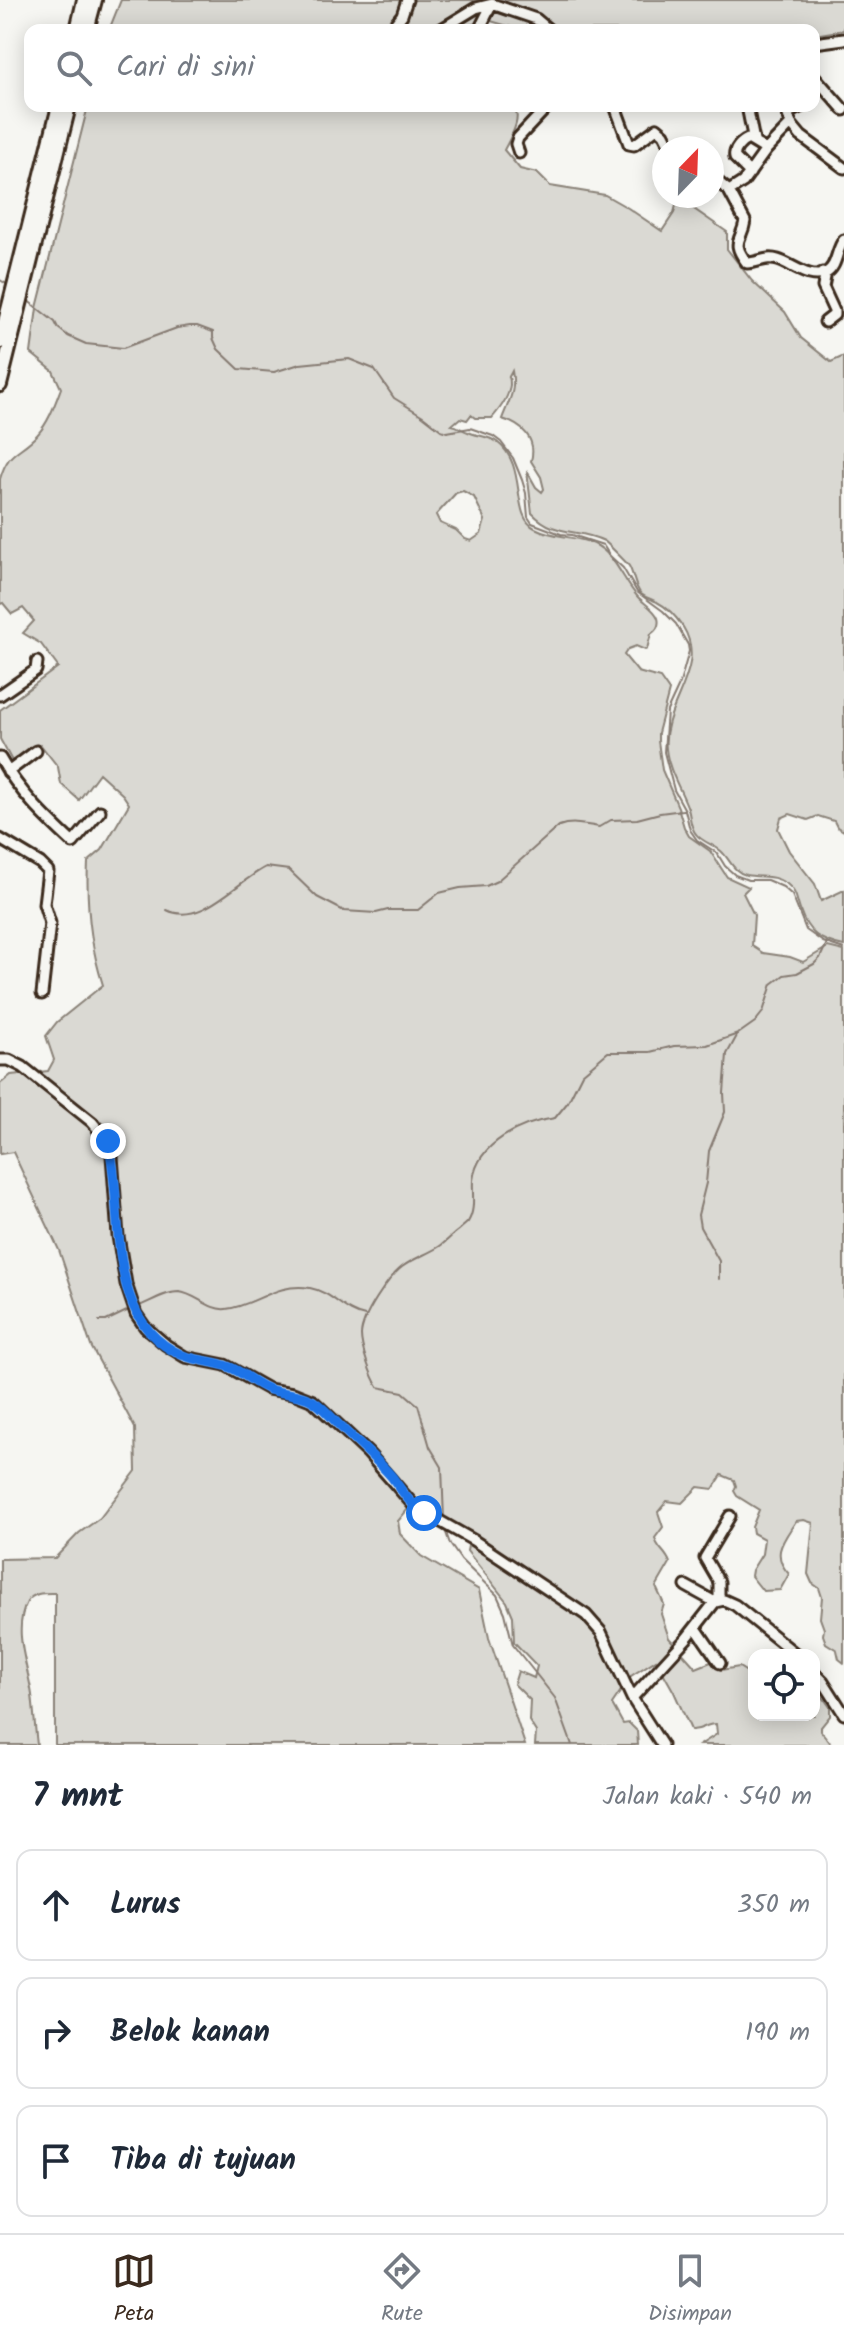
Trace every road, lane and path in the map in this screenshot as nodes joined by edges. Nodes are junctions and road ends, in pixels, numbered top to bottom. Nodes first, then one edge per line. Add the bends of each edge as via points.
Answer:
1 (84, 0) edge
2 (95, 0) edge
3 (407, 0) edge
4 (492, 4) junction
5 (78, 24) edge
6 (89, 24) edge
7 (395, 24) edge
8 (450, 24) edge
9 (482, 24) edge
10 (538, 24) edge
11 (844, 39) edge
12 (820, 42) edge
13 (820, 84) edge
14 (826, 91) junction
15 (820, 95) edge
16 (844, 110) edge
17 (58, 112) edge
18 (68, 112) edge
19 (542, 112) edge
20 (617, 112) edge
21 (748, 112) edge
22 (788, 114) edge
23 (665, 136) edge
24 (754, 141) junction
25 (766, 150) junction
26 (519, 153) dead end
27 (844, 168) edge
28 (750, 173) junction
29 (724, 187) edge
30 (729, 191) junction
31 (844, 240) edge
32 (822, 273) junction
33 (825, 322) dead end
34 (0, 342) edge
35 (0, 385) edge
36 (37, 662) dead end
37 (0, 695) edge
38 (36, 751) dead end
39 (0, 758) edge
40 (8, 772) junction
41 (100, 811) dead end
42 (0, 839) edge
43 (42, 994) dead end
44 (0, 1060) edge
45 (730, 1516) dead end
46 (686, 1586) dead end
47 (717, 1601) junction
48 (696, 1628) junction
49 (790, 1649) edge
50 (720, 1663) dead end
51 (820, 1678) edge
52 (632, 1698) junction
53 (844, 1714) edge
54 (662, 1745) edge

1 - 5 highway
2 - 6 highway
3 - 7 street
4 - 8 street
4 - 9 street
4 - 10 street
11 - 12 street
13 - 14 street
14 - 15 street
14 - 16 street
17 - 34 highway
18 - 35 highway
19 - 26 street via 518,138
20 - 23 street via 629,144 657,128
21 - 24 street
22 - 25 street
22 - 27 street via 801,136
24 - 25 street
24 - 28 street via 743,142 734,155
25 - 28 street
28 - 30 street
29 - 30 street
30 - 32 street via 745,221 737,241 747,263 772,259
31 - 32 street via 833,265
32 - 33 street via 834,311
36 - 37 street via 36,670
38 - 40 street
39 - 40 street
40 - 41 street via 36,809 73,843
42 - 43 street via 48,871 44,904 50,923
44 - 52 street via 23,1067 108,1141 126,1284 134,1309 156,1337 185,1357 225,1365 268,1389 313,1401 392,1478 406,1499 596,1624
45 - 47 street via 705,1558 719,1582
46 - 47 street
47 - 48 street
47 - 49 street via 735,1605
48 - 50 street
48 - 52 street
51 - 53 street
52 - 54 street

